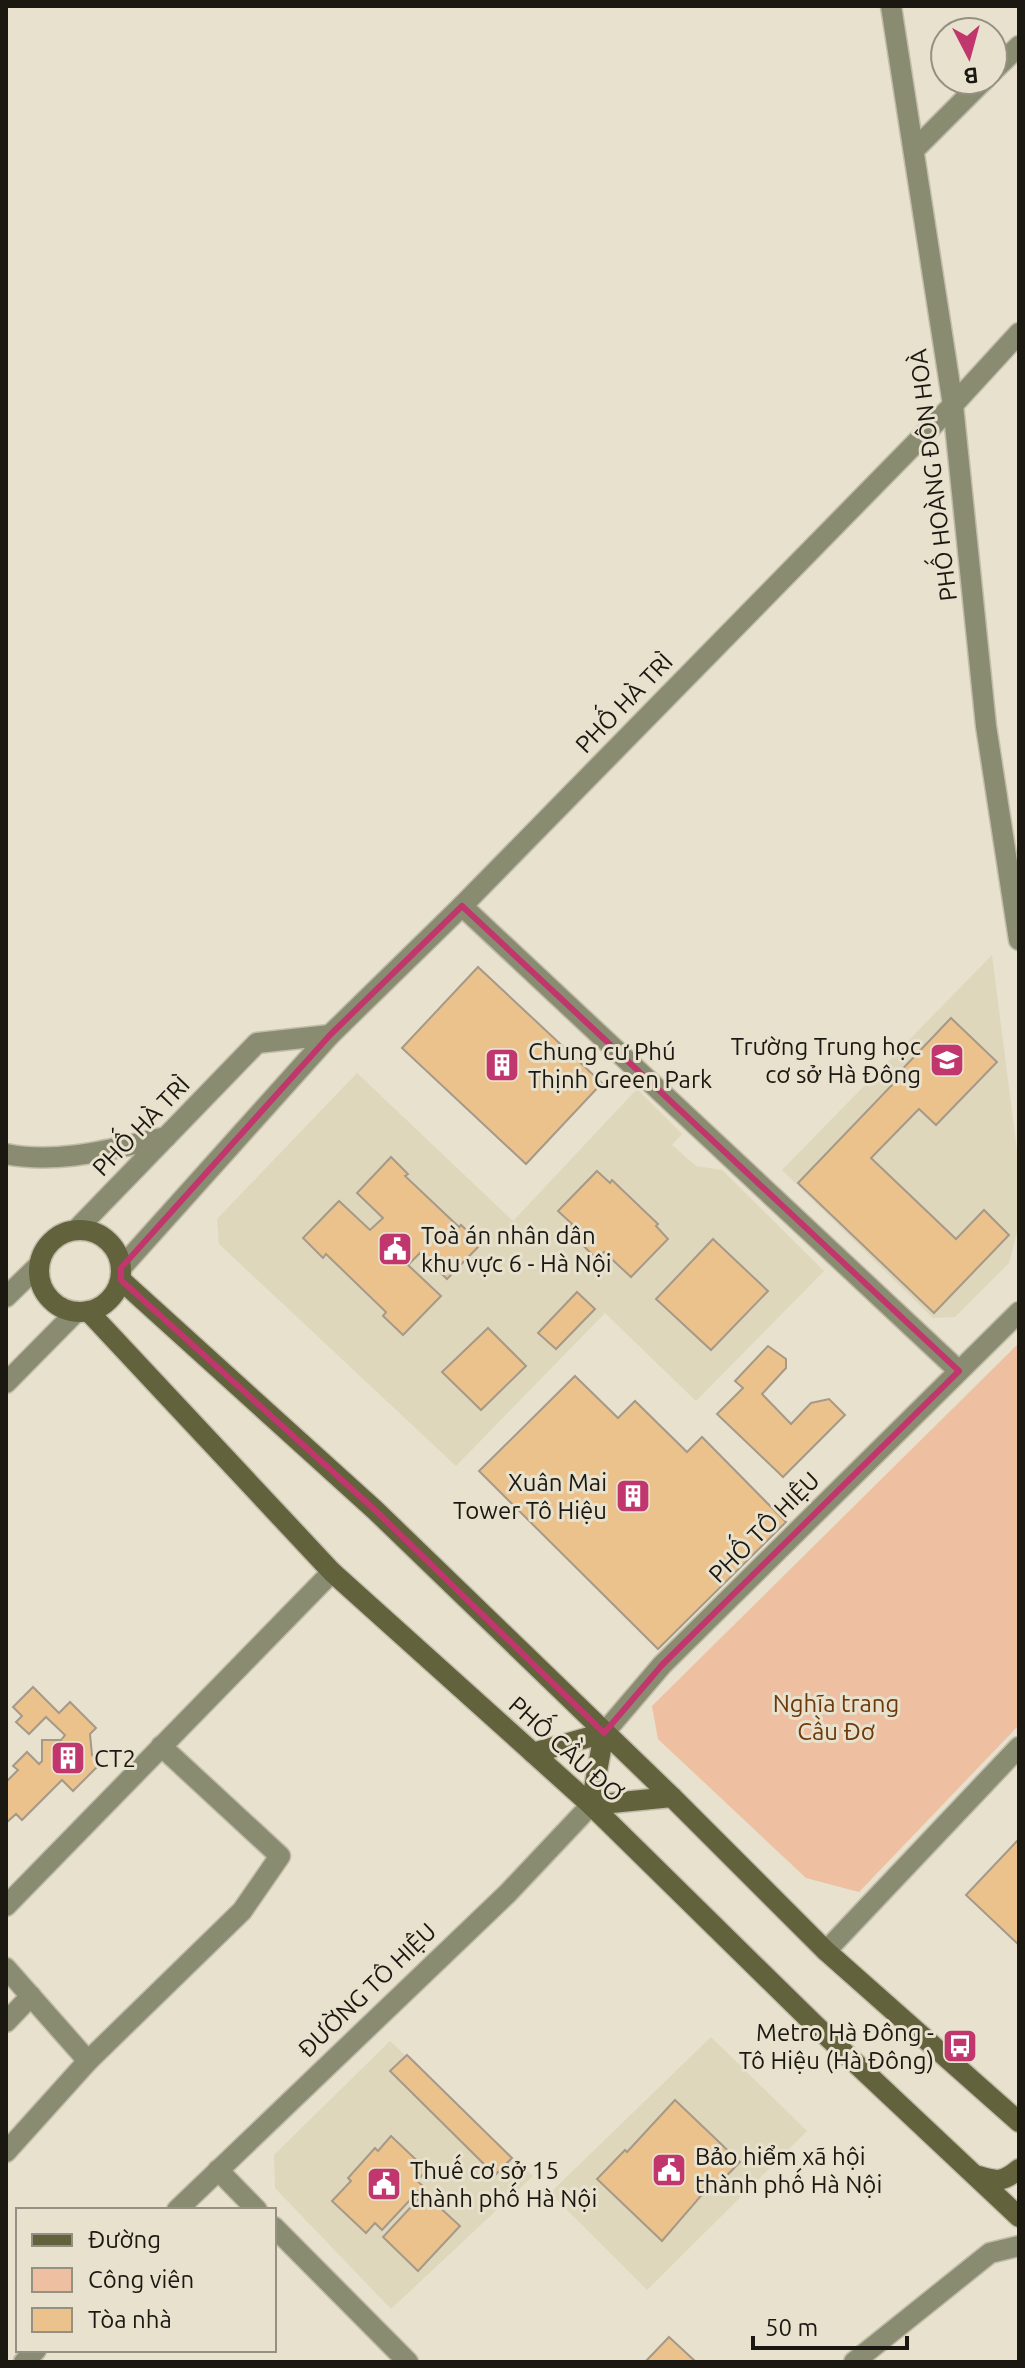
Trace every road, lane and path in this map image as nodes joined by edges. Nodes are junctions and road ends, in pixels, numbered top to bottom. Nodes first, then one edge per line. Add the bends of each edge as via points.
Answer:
1 (891, 6) edge
2 (968, 96) edge
3 (915, 149) junction
4 (1019, 333) edge
5 (953, 405) junction
6 (462, 906) junction
7 (1019, 940) edge
8 (330, 1035) junction
9 (166, 1137) junction
10 (6, 1154) edge
11 (77, 1229) junction
12 (39, 1265) junction
13 (121, 1274) junction
14 (6, 1297) edge
15 (82, 1312) junction
16 (1019, 1312) edge
17 (959, 1371) junction
18 (6, 1383) edge
19 (332, 1572) junction
20 (604, 1733) junction
21 (161, 1746) junction
22 (1019, 1747) edge
23 (533, 1753) junction
24 (672, 1797) junction
25 (591, 1805) junction
26 (6, 1906) edge
27 (826, 1951) junction
28 (6, 1968) edge
29 (31, 1996) junction
30 (6, 2022) edge
31 (88, 2061) junction
32 (1019, 2122) edge
33 (6, 2152) edge
34 (1019, 2169) edge
35 (218, 2170) junction
36 (971, 2174) junction
37 (179, 2208) edge
38 (255, 2208) edge
39 (1019, 2217) edge
40 (276, 2229) edge
41 (1019, 2246) edge
42 (408, 2362) edge
43 (854, 2362) edge

1 - 3 street, PHỐ HOÀNG ĐÔN HOÀ
2 - 3 street
3 - 5 street, PHỐ HOÀNG ĐÔN HOÀ
4 - 5 street, PHỐ HÀ TRÌ
5 - 6 street, PHỐ HÀ TRÌ
5 - 7 street, PHỐ HOÀNG ĐÔN HOÀ via 986,726
6 - 8 street, PHỐ HÀ TRÌ
6 - 17 street
8 - 9 street, PHỐ HÀ TRÌ via 257,1043
8 - 13 street, PHỐ HÀ TRÌ
9 - 10 street via 85,1154
9 - 11 street, PHỐ HÀ TRÌ
11 - 12 main road via 52,1240
11 - 13 main road via 112,1244
12 - 14 street
12 - 15 main road via 39,1279 53,1303
13 - 15 main road via 109,1301
13 - 20 main road, PHỐ CẦU ĐƠ
15 - 18 street
15 - 19 main road, PHỐ CẦU ĐƠ
16 - 17 street, PHỐ TÔ HIỆU
17 - 20 street, PHỐ TÔ HIỆU via 662,1665
19 - 21 street
19 - 23 main road, PHỐ CẦU ĐƠ
20 - 23 main road
20 - 24 main road, PHỐ CẦU ĐƠ
20 - 25 main road
21 - 26 street
21 - 31 street via 280,1856 242,1911
22 - 27 street
23 - 25 main road, PHỐ CẦU ĐƠ
24 - 25 main road
24 - 27 main road, PHỐ CẦU ĐƠ
25 - 35 street, ĐƯỜNG TÔ HIỆU via 508,1893
25 - 36 main road, PHỐ CẦU ĐƠ
27 - 32 main road, PHỐ CẦU ĐƠ
28 - 29 street
29 - 30 street
29 - 31 street
31 - 33 street
34 - 36 main road via 997,2181
35 - 37 street, ĐƯỜNG TÔ HIỆU
35 - 38 street
36 - 39 main road, PHỐ CẦU ĐƠ
40 - 42 street
41 - 43 street via 990,2253

